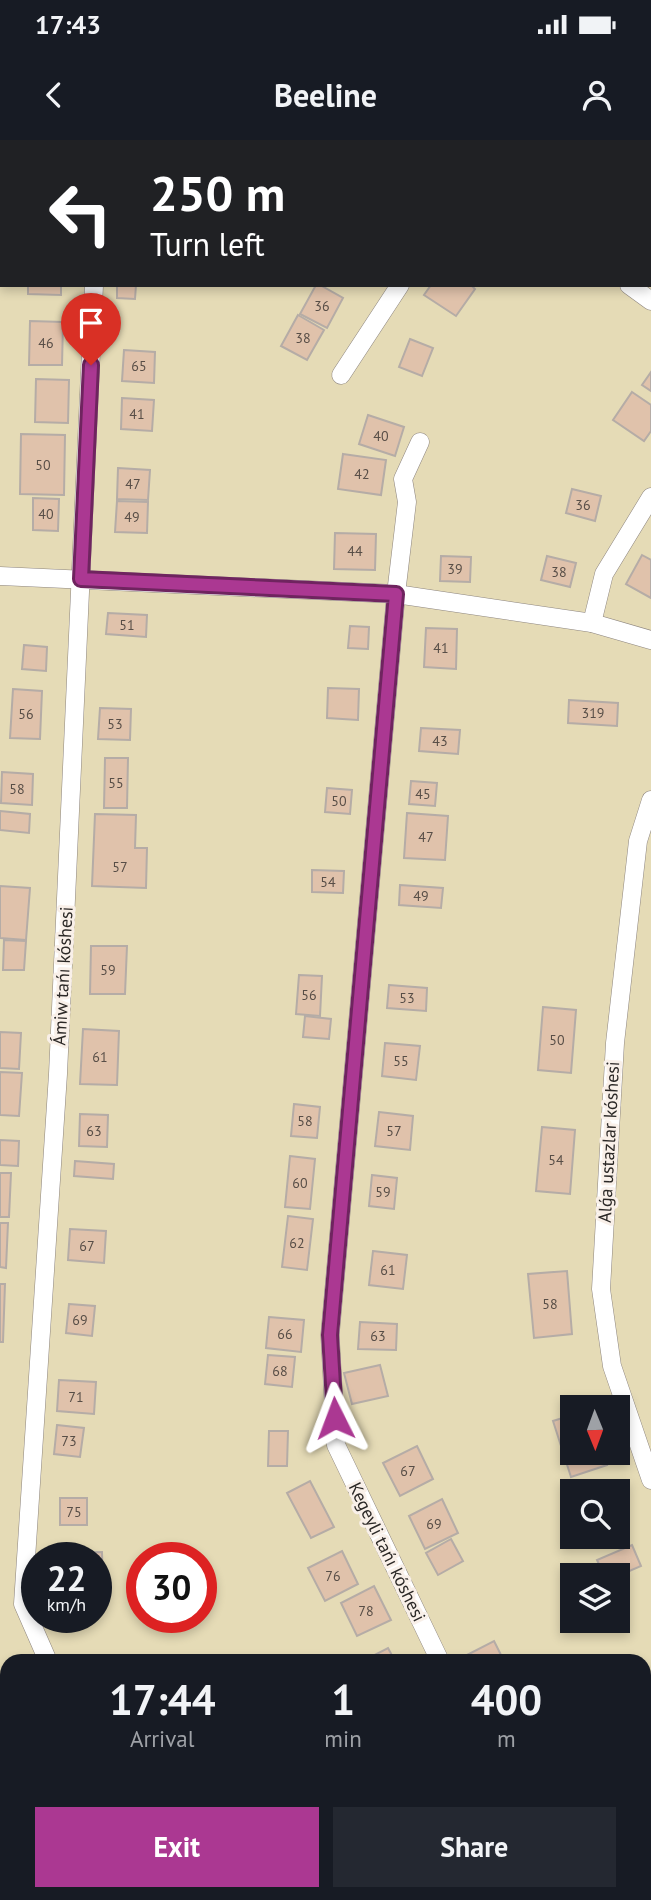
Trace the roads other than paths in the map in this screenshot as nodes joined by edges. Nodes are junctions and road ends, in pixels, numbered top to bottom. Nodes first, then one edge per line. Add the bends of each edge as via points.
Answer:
1 (94, 287) edge
2 (399, 287) edge
3 (632, 287) edge
4 (651, 301) edge
5 (341, 375) dead end
6 (419, 442) dead end
7 (651, 497) edge
8 (0, 576) edge
9 (81, 579) junction
10 (396, 594) junction
11 (592, 623) junction
12 (651, 640) edge
13 (651, 800) edge
14 (651, 1480) edge
15 (45, 1654) edge
16 (437, 1654) edge

1 - 9 street, Ámiw tańı kóshesi
2 - 5 street
3 - 4 street
6 - 10 street, Kegeyli tańı kóshesi via 403,479 407,502
7 - 11 street via 604,573
8 - 9 street
9 - 10 street
9 - 15 street, Ámiw tańı kóshesi via 58,1074 23,1604
10 - 11 street
10 - 16 street, Kegeyli tańı kóshesi via 330,1335 336,1445
11 - 12 street
13 - 14 street, Alǵa ustazlar kóshesi via 638,841 615,1043 601,1289 612,1366

